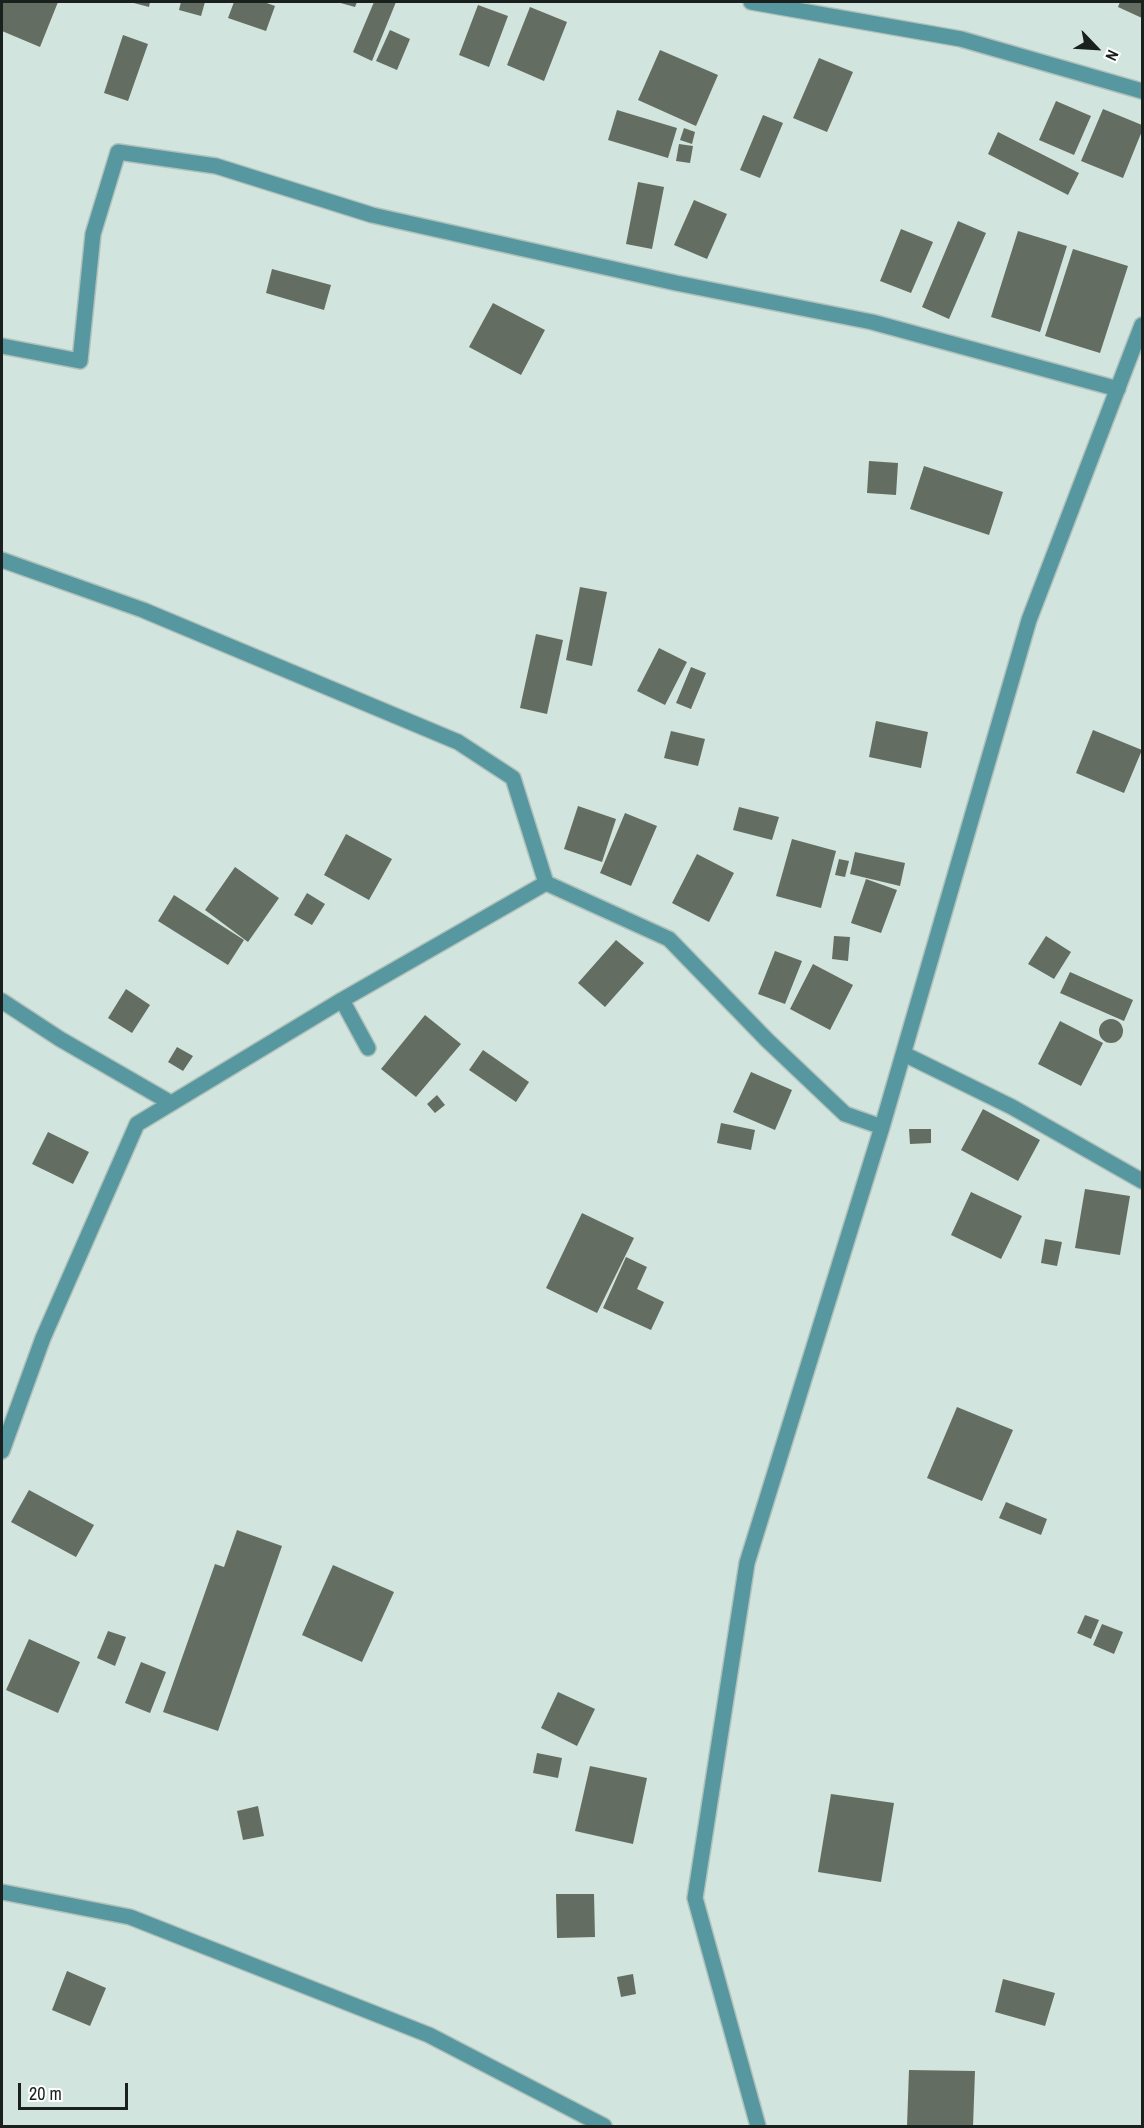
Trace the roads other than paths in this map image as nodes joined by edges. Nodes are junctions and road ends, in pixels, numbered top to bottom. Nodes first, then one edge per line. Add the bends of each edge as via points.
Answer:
1 (751, 2) edge
2 (1143, 91) edge
3 (1143, 325) edge
4 (2, 346) edge
5 (1118, 388) junction
6 (2, 560) edge
7 (546, 883) junction
8 (342, 1000) junction
9 (2, 1001) edge
10 (368, 1048) dead end
11 (904, 1054) junction
12 (171, 1103) junction
13 (882, 1128) junction
14 (1143, 1181) edge
15 (2, 1451) edge
16 (2, 1892) edge
17 (604, 2127) edge
18 (759, 2127) edge

1 - 2 street via 962,39
3 - 5 street
4 - 5 street via 80,361 93,234 118,152 216,166 372,215 872,322
5 - 11 street via 1029,620
6 - 7 street via 143,610 458,741 513,778
7 - 8 street
7 - 13 street via 669,939 845,1114
8 - 10 street
8 - 12 street
9 - 12 street via 60,1040
11 - 13 street
11 - 14 street via 1012,1107
12 - 15 street via 137,1124 43,1338
13 - 18 street via 747,1563 695,1898
16 - 17 street via 130,1917 429,2035

